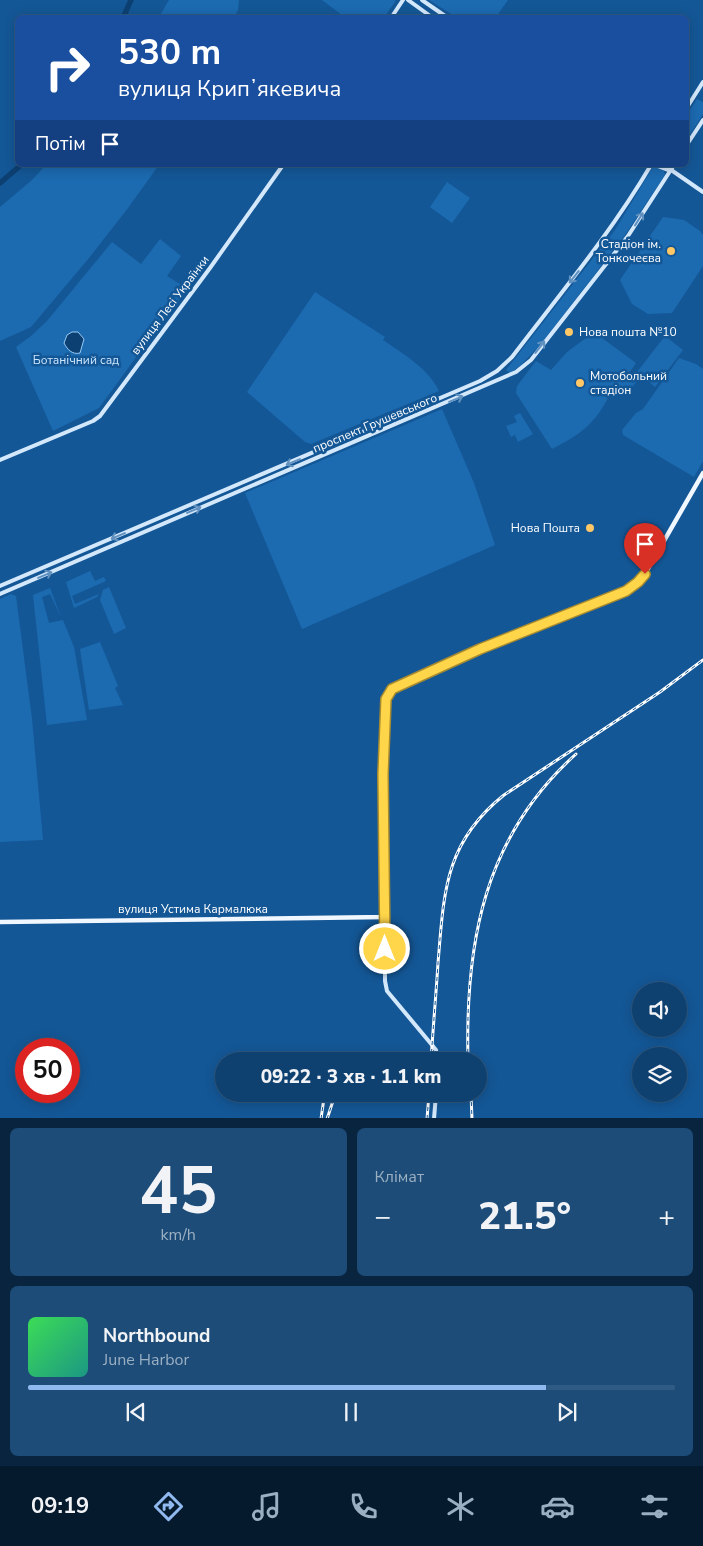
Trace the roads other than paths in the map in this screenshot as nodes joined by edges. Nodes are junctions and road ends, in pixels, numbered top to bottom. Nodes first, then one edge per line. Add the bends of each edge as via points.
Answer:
1 (402, 0) edge
2 (408, 0) edge
3 (422, 0) edge
4 (393, 15) edge
5 (429, 15) edge
6 (444, 15) edge
7 (703, 82) edge
8 (689, 104) edge
9 (703, 120) edge
10 (689, 141) edge
11 (282, 167) edge
12 (652, 167) edge
13 (660, 167) edge
14 (666, 167) edge
15 (672, 167) edge
16 (670, 170) junction
17 (703, 192) edge
18 (0, 460) edge
19 (703, 473) edge
20 (0, 586) edge
21 (0, 594) edge
22 (385, 917) junction
23 (0, 922) edge
24 (436, 1052) edge
25 (435, 1102) edge
26 (434, 1118) edge

1 - 4 main road
2 - 5 main road
3 - 6 main road
7 - 8 main road
9 - 10 main road
11 - 18 main road, вулиця Лесі Українки via 100,416
12 -> 20 main road, проспект Грушевського via 600,243 498,371
13 - 16 main road
14 - 16 main road
15 - 16 main road, проспект Грушевського
16 - 17 main road
21 -> 16 main road, проспект Грушевського via 516,372 531,360 626,239
19 - 22 main road via 645,574 626,591 480,649 392,689 386,699 383,774
22 - 23 main road, вулиця Устима Кармалюка
22 - 24 main road via 387,991
25 - 26 main road

